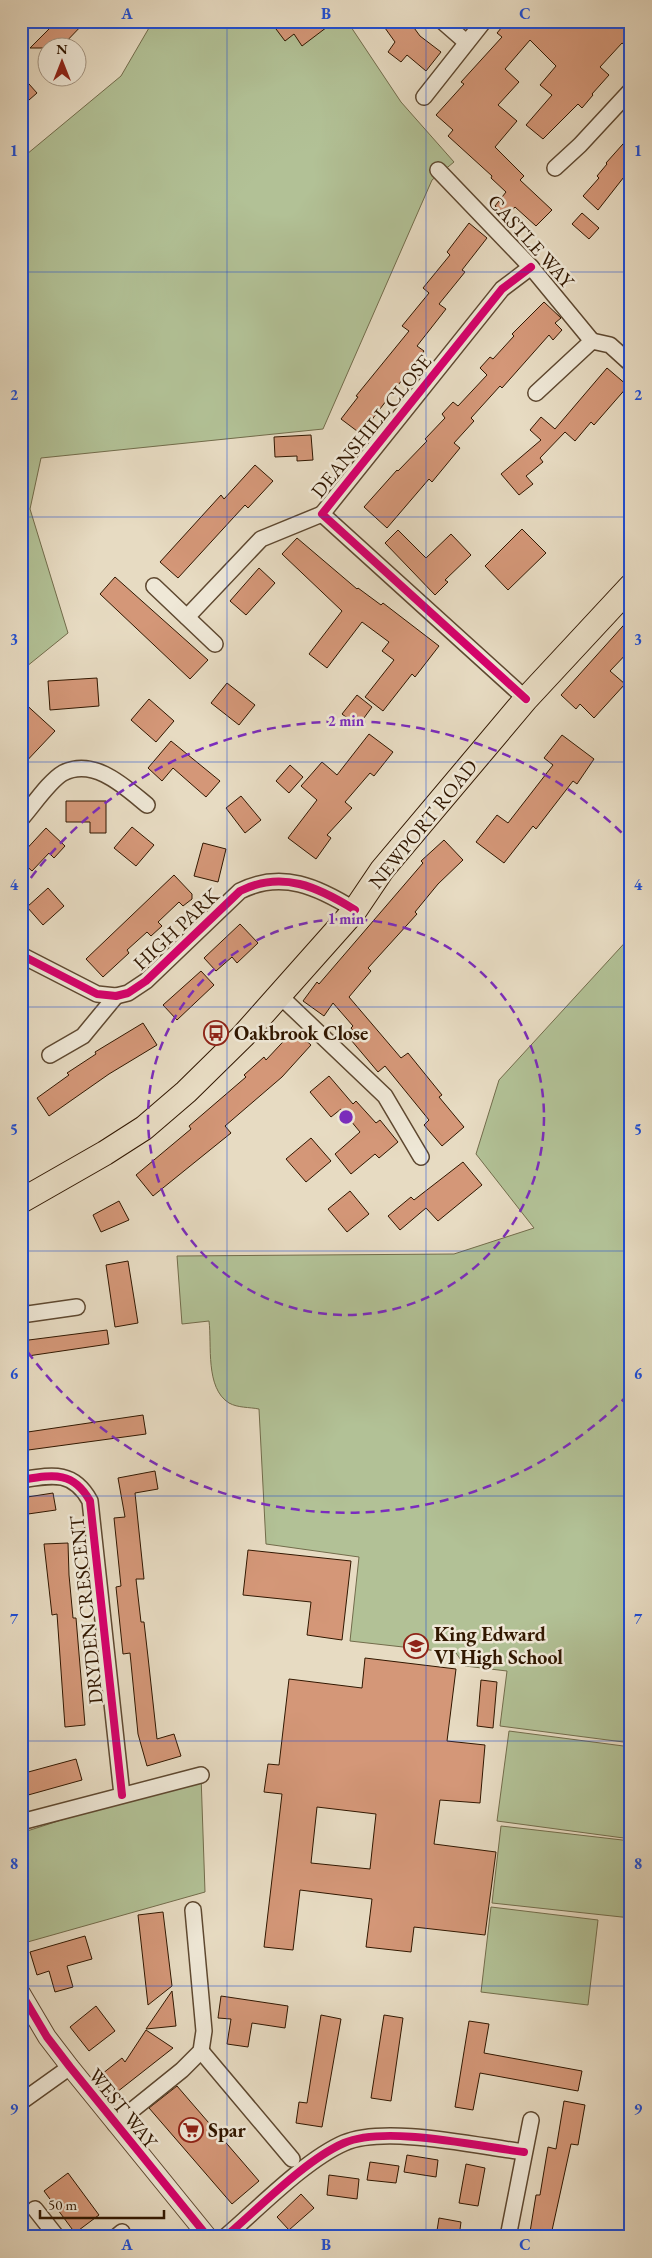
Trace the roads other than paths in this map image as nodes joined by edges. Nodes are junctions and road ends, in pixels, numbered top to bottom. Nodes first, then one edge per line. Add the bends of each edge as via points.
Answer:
1 (442, 21) edge
2 (484, 21) edge
3 (466, 42) junction
4 (631, 90) edge
5 (424, 97) dead end
6 (555, 168) dead end
7 (438, 170) dead end
8 (531, 267) junction
9 (592, 341) junction
10 (631, 364) edge
11 (536, 394) dead end
12 (322, 514) junction
13 (154, 586) dead end
14 (631, 586) edge
15 (187, 617) junction
16 (215, 644) dead end
17 (526, 699) junction
18 (147, 805) dead end
19 (21, 819) edge
20 (355, 910) junction
21 (21, 955) edge
22 (279, 995) junction
23 (116, 996) junction
24 (50, 1055) dead end
25 (421, 1157) dead end
26 (21, 1201) edge
27 (77, 1307) dead end
28 (21, 1315) edge
29 (21, 1480) edge
30 (200, 1775) dead end
31 (122, 1795) junction
32 (21, 1822) edge
33 (193, 1910) dead end
34 (21, 1993) edge
35 (201, 2051) junction
36 (70, 2067) junction
37 (21, 2102) edge
38 (531, 2120) dead end
39 (115, 2124) junction
40 (524, 2152) junction
41 (292, 2159) dead end
42 (35, 2209) dead end
43 (57, 2237) edge
44 (208, 2237) edge
45 (225, 2237) edge
46 (508, 2237) edge

1 - 3 street
2 - 3 street
3 - 5 street
4 - 6 street
7 - 8 street, CASTLE WAY
8 - 9 street, CASTLE WAY
8 - 12 street, DEANSHILL CLOSE via 502,289
9 - 10 street via 610,345
9 - 11 street
12 - 15 street, DEANSHILL CLOSE via 261,539
12 - 17 street, DEANSHILL CLOSE
13 - 15 street
14 - 17 highway, NEWPORT ROAD
15 - 16 street
17 - 20 highway, NEWPORT ROAD via 382,870
18 - 19 street via 121,784 91,769 76,769 62,774
20 - 22 highway, NEWPORT ROAD
20 - 23 street, HIGH PARK via 308,886 267,881 252,884 240,891 146,980 128,994
21 - 23 street via 97,994
22 - 25 street via 385,1096
22 - 26 highway, NEWPORT ROAD via 243,1036 144,1128
23 - 24 street via 83,1036
27 - 28 street
29 - 31 street, DRYDEN CRESCENT via 62,1476 84,1490 90,1501
30 - 31 street
31 - 32 street
33 - 35 street via 204,2031
34 - 36 street, WEST WAY via 47,2037
35 - 39 street
35 - 41 street
36 - 37 street
36 - 39 street, WEST WAY
38 - 40 street
39 - 44 street, WEST WAY
40 - 45 street via 398,2135 371,2136 346,2142 325,2153
40 - 46 street
42 - 43 street

